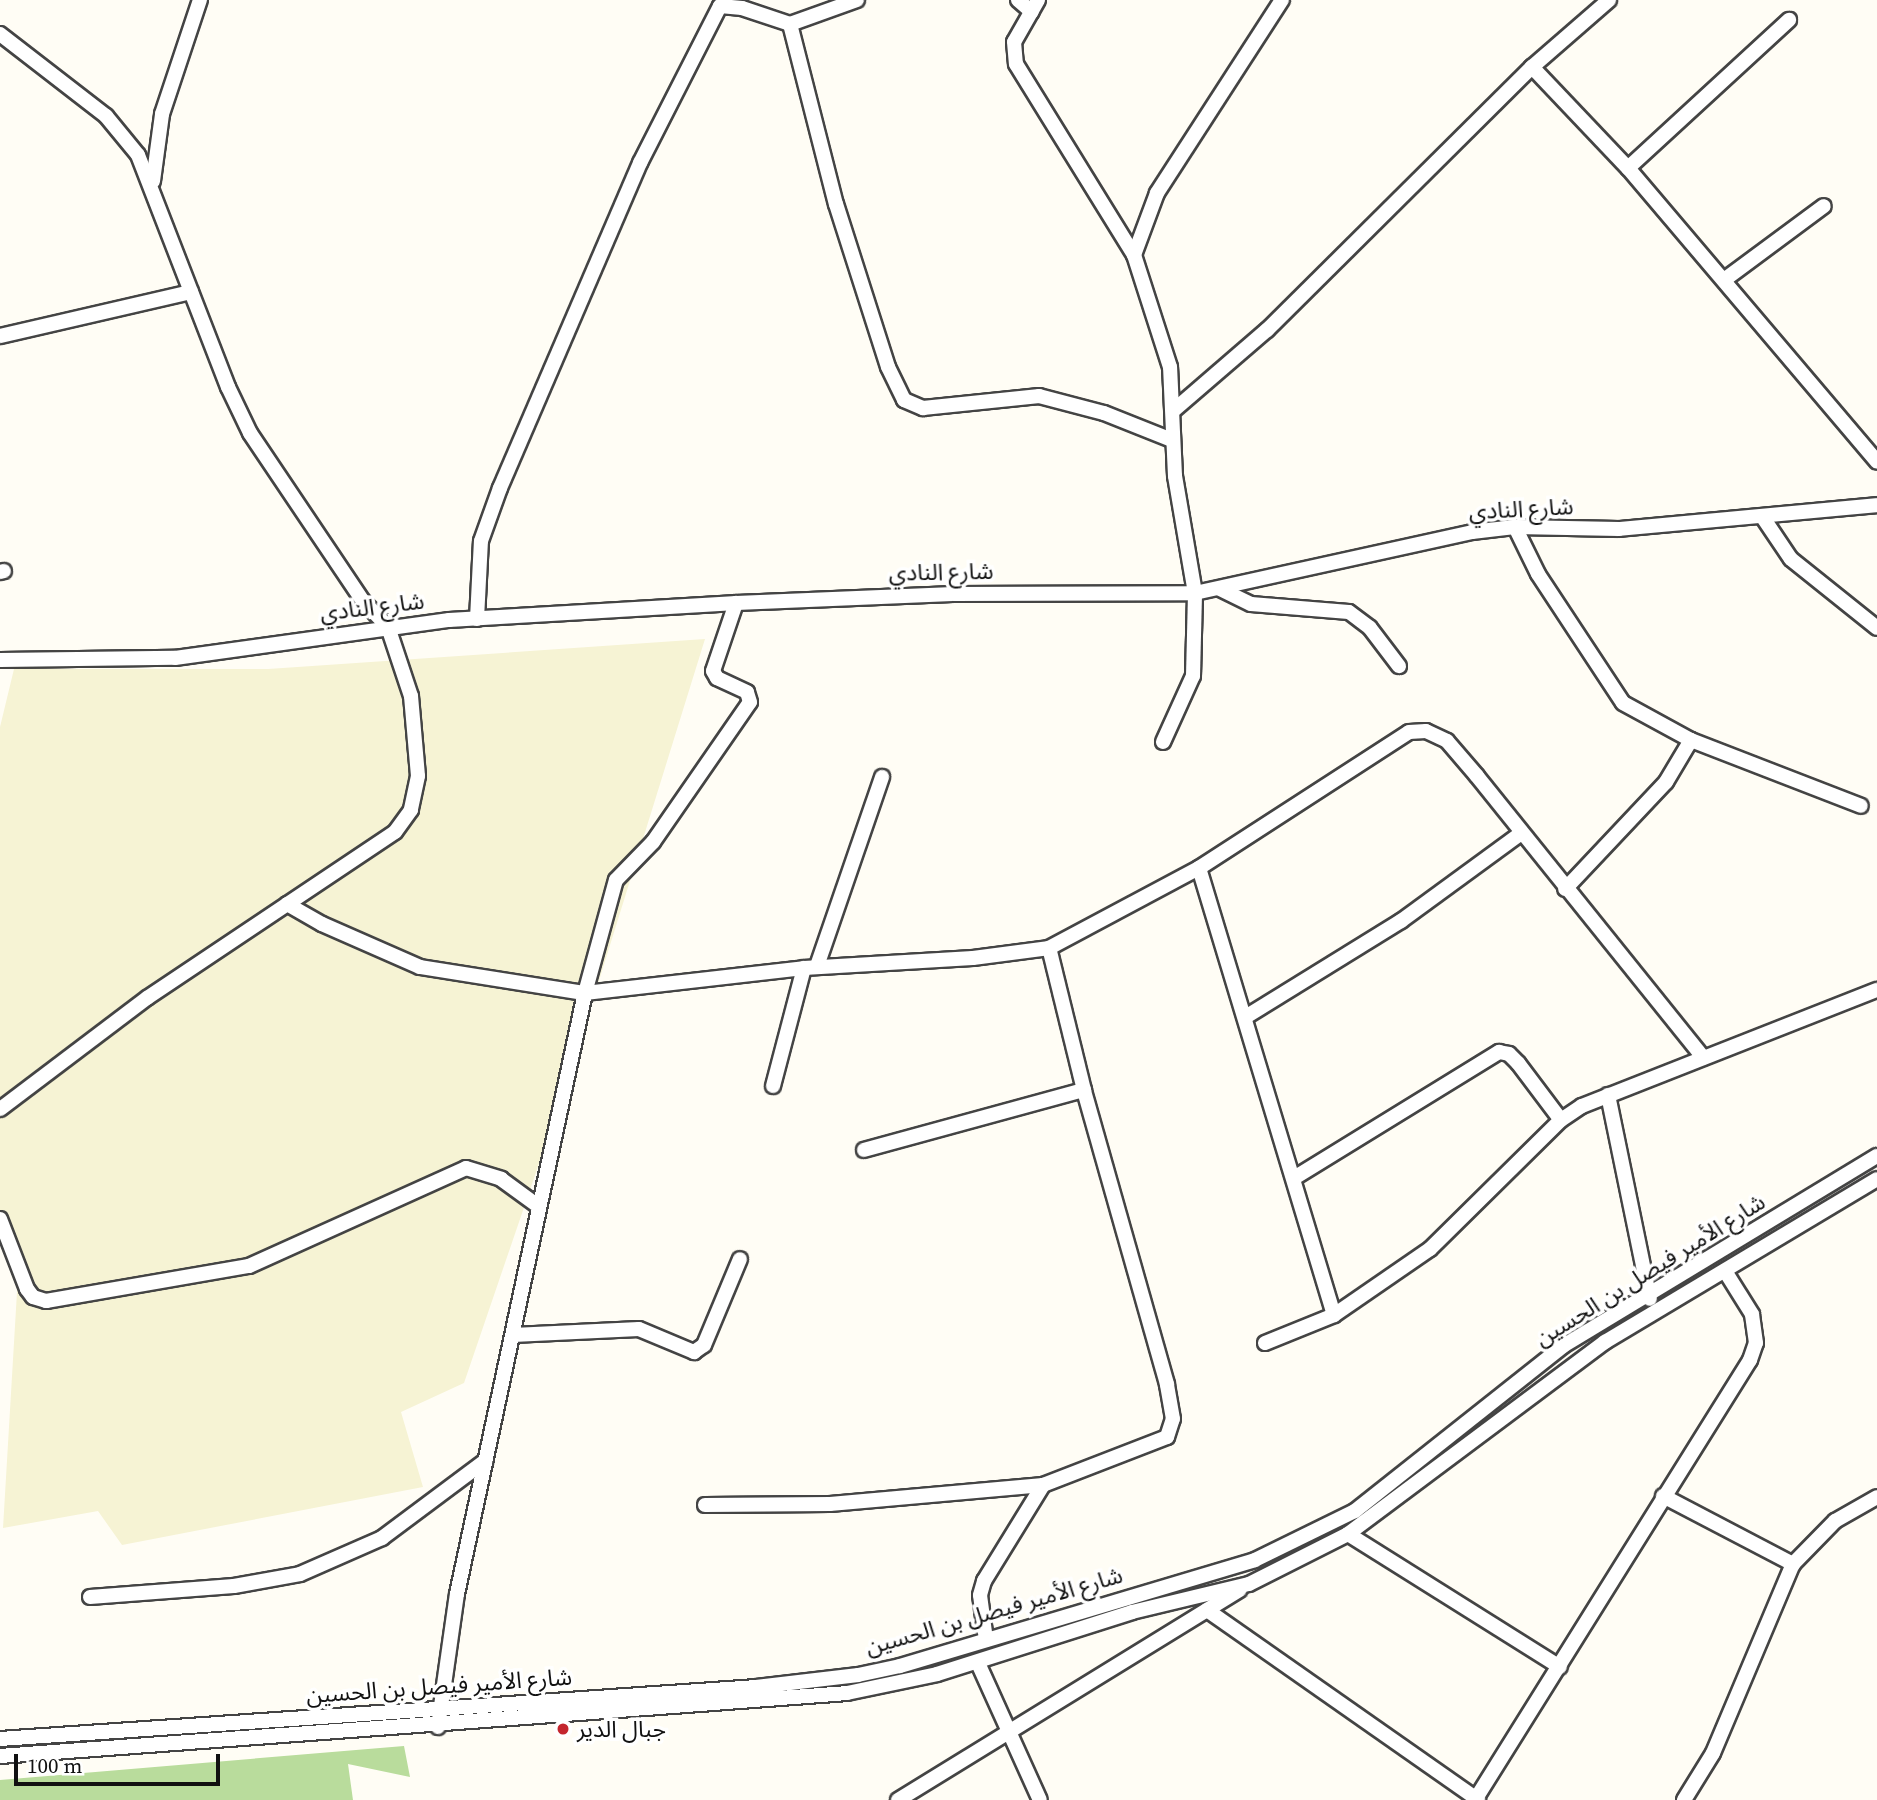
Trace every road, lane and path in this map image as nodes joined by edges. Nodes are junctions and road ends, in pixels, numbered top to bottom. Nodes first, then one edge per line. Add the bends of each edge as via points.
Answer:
1 (200, 0) edge
2 (857, 0) edge
3 (1018, 0) edge
4 (1282, 0) edge
5 (1609, 0) edge
6 (1035, 6) edge
7 (1789, 20) dead end
8 (790, 24) junction
9 (0, 34) edge
10 (1532, 67) junction
11 (1628, 168) junction
12 (153, 186) junction
13 (1825, 206) dead end
14 (1134, 255) junction
15 (1724, 280) junction
16 (191, 292) junction
17 (0, 336) edge
18 (1172, 411) junction
19 (1172, 440) junction
20 (1877, 462) edge
21 (1877, 505) edge
22 (1763, 519) junction
23 (1515, 527) junction
24 (1220, 589) junction
25 (1195, 593) junction
26 (736, 603) junction
27 (477, 619) junction
28 (388, 627) junction
29 (1877, 628) edge
30 (0, 660) edge
31 (1399, 666) dead end
32 (1691, 740) junction
33 (1163, 742) dead end
34 (882, 777) dead end
35 (1861, 806) dead end
36 (1520, 834) junction
37 (1199, 867) junction
38 (1565, 889) junction
39 (288, 904) junction
40 (1049, 948) junction
41 (811, 967) junction
42 (1877, 990) edge
43 (584, 993) junction
44 (1247, 1016) junction
45 (1703, 1057) junction
46 (773, 1086) dead end
47 (1083, 1090) junction
48 (1608, 1095) junction
49 (0, 1109) edge
50 (1561, 1120) junction
51 (864, 1150) dead end
52 (1877, 1156) edge
53 (1294, 1178) junction
54 (1877, 1179) edge
55 (538, 1206) junction
56 (0, 1219) edge
57 (740, 1259) dead end
58 (1725, 1271) junction
59 (1649, 1292) junction
60 (1334, 1315) junction
61 (1652, 1315) junction
62 (513, 1335) junction
63 (1265, 1343) dead end
64 (485, 1461) junction
65 (1043, 1485) junction
66 (1663, 1496) junction
67 (1877, 1497) edge
68 (705, 1505) dead end
69 (1348, 1534) junction
70 (1793, 1564) junction
71 (1249, 1584) junction
72 (90, 1597) dead end
73 (1207, 1610) junction
74 (1015, 1631) junction
75 (986, 1640) junction
76 (1020, 1648) junction
77 (978, 1662) junction
78 (1560, 1667) junction
79 (439, 1707) junction
80 (438, 1727) junction
81 (1006, 1731) junction
82 (0, 1739) edge
83 (0, 1756) edge
84 (898, 1800) edge
85 (1040, 1800) edge
86 (1476, 1800) edge
87 (1684, 1800) edge

1 - 12 street via 162,114
2 - 8 street
3 - 6 street
4 - 14 street via 1157,193
5 - 10 street
6 - 14 street via 1014,42 1016,64
7 - 11 street
8 - 19 street via 836,204 888,367 904,400 923,408 1021,395 1048,397
8 - 27 street via 733,5 720,6 713,15 640,163 500,488 481,541
9 - 12 street via 116,125
10 - 11 street
10 - 18 street via 1267,330
11 - 15 street
12 - 16 street
13 - 15 street
14 - 18 street via 1163,341
15 - 20 street
16 - 17 street
16 - 28 street via 250,433 363,601
18 - 19 street
19 - 25 street
21 - 22 street, شارع النادي
22 - 23 street, شارع النادي via 1619,529
22 - 29 street via 1791,559
23 - 24 street, شارع النادي via 1472,532
23 - 32 street via 1538,574 1623,703
24 - 25 street, شارع النادي
24 - 31 street via 1251,604 1349,612 1370,628
25 - 26 street, شارع النادي via 954,594
25 - 33 street via 1193,676
26 - 27 street, شارع النادي
26 - 43 street via 713,670 723,681 747,692 750,702 653,842 616,880
27 - 28 street, شارع النادي
28 - 30 street, شارع النادي via 175,658
28 - 39 street via 405,671 417,739 418,776 411,810 396,832
32 - 35 street
32 - 38 street via 1666,782
34 - 41 street
36 - 37 street via 1447,741 1437,734 1416,731
36 - 38 street
36 - 44 street via 1401,920
37 - 40 street
37 - 44 street
38 - 45 street
39 - 43 street via 420,967
39 - 49 street via 127,1012
40 - 41 street via 973,958
40 - 47 street
41 - 43 street
41 - 46 street
42 - 45 street
43 - 55 street
44 - 53 street
45 - 48 street
47 - 51 street
47 - 65 street via 1173,1419 1164,1440
48 - 50 street
48 - 59 street
50 - 53 street via 1518,1063 1499,1052
50 - 60 street via 1443,1239
52 - 59 street, شارع الأمير فيصل بن الحسين
53 - 60 street
54 - 58 street, شارع الأمير فيصل بن الحسين
55 - 56 street via 501,1179 466,1168 316,1240 249,1266 46,1301 33,1297 27,1289
55 - 62 street
57 - 62 street via 704,1345 694,1352 639,1329
58 - 61 street, شارع الأمير فيصل بن الحسين
58 - 66 street via 1748,1304 1756,1343 1750,1360
59 - 61 street
59 - 74 street, شارع الأمير فيصل بن الحسين via 1563,1346 1394,1482 1327,1528 1255,1560
60 - 63 street
61 - 69 street, شارع الأمير فيصل بن الحسين via 1535,1392
62 - 64 street
64 - 72 street via 382,1538 300,1574 234,1586
64 - 79 street
65 - 68 street via 830,1504
65 - 75 street via 984,1581 980,1595
66 - 70 street
66 - 78 street
67 - 70 street via 1835,1521
69 - 71 street, شارع الأمير فيصل بن الحسين
69 - 78 street
70 - 87 street via 1713,1753
71 - 73 street
71 - 76 street, شارع الأمير فيصل بن الحسين via 1132,1612
73 - 81 street
73 - 86 street
74 - 75 street, شارع الأمير فيصل بن الحسين
74 - 76 street
75 - 79 street, شارع الأمير فيصل بن الحسين via 858,1675 756,1687
76 - 77 street, شارع الأمير فيصل بن الحسين
77 - 80 street, شارع الأمير فيصل بن الحسين via 902,1683 835,1694
77 - 81 street
78 - 86 street
79 - 80 street
79 - 82 street, شارع الأمير فيصل بن الحسين
80 - 83 street, شارع الأمير فيصل بن الحسين
81 - 84 street
81 - 85 street

